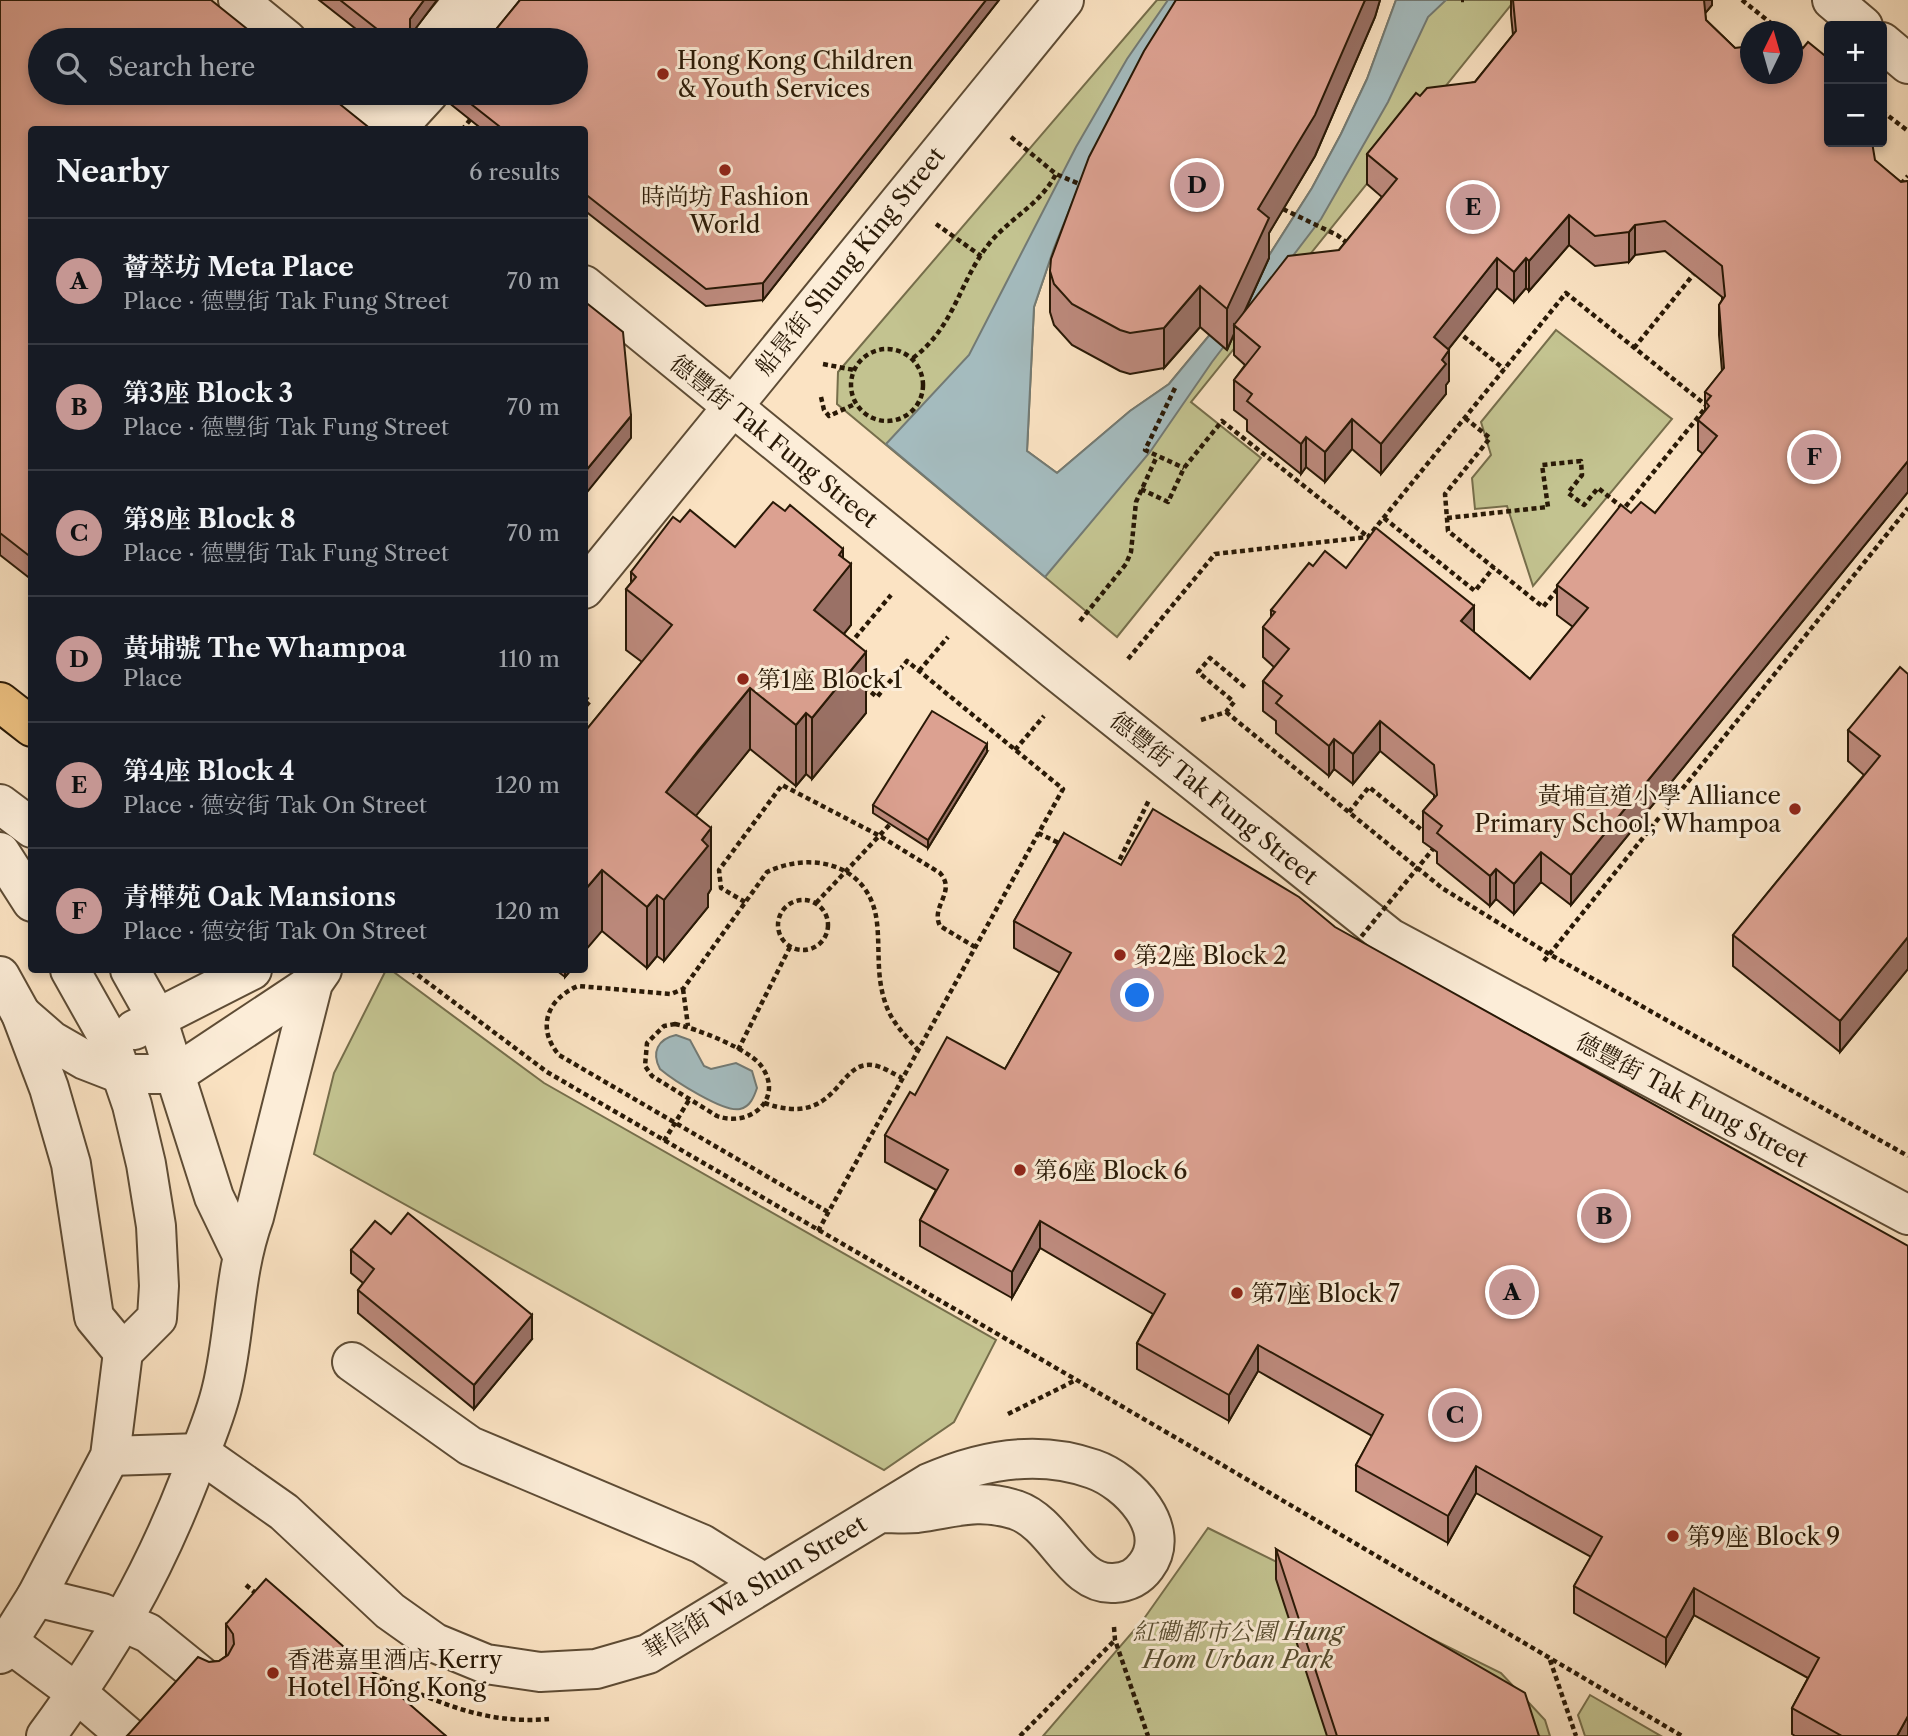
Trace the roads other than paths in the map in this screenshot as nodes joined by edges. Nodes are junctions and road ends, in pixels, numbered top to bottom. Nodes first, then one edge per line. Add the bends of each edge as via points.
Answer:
1 (238, 0) edge
2 (464, 0) edge
3 (1063, 0) edge
4 (502, 5) dead end
5 (272, 28) edge
6 (441, 28) edge
7 (482, 28) edge
8 (1887, 46) edge
9 (1908, 64) edge
10 (588, 288) edge
11 (732, 406) junction
12 (588, 584) edge
13 (0, 702) edge
14 (28, 724) edge
15 (0, 804) edge
16 (28, 825) edge
17 (0, 852) edge
18 (28, 896) edge
19 (71, 973) edge
20 (132, 973) edge
21 (246, 973) edge
22 (0, 976) edge
23 (318, 976) edge
24 (21, 1014) junction
25 (157, 1018) junction
26 (116, 1058) junction
27 (176, 1074) junction
28 (1908, 1215) edge
29 (241, 1252) junction
30 (123, 1352) junction
31 (352, 1362) dead end
32 (200, 1453) junction
33 (110, 1456) junction
34 (880, 1513) junction
35 (764, 1583) junction
36 (36, 1597) junction
37 (124, 1622) junction
38 (4, 1648) edge
39 (212, 1685) edge
40 (78, 1693) junction
41 (46, 1736) edge
42 (127, 1736) edge

1 - 5 street
2 - 6 street
3 - 11 street, 船景街 Shung King Street
4 - 7 street
8 - 9 street
10 - 11 street, 德豐街 Tak Fung Street
11 - 12 street, 船景街 Shung King Street
11 - 28 street, 德豐街 Tak Fung Street via 1390,938
13 - 14 main road
15 - 16 street
17 - 18 street
19 - 26 street
20 - 25 street
21 - 25 street
22 - 24 street
23 - 27 street
23 - 29 street
24 - 26 street via 52,1041 85,1060
24 - 30 street via 71,1164 94,1317
25 - 26 street
25 - 27 street
26 - 27 street
26 - 30 street via 146,1164 159,1286 157,1318
27 - 29 street via 214,1197
29 - 32 street via 222,1388
30 - 33 street
31 - 35 street via 470,1446 702,1544
32 - 33 street
32 - 35 street, 華信街 Wa Shun Street via 284,1512 390,1611 435,1643 486,1664 540,1672 596,1669 648,1654
32 - 37 street
33 - 36 street
34 - 34 street, 華信街 Wa Shun Street via 963,1468 999,1459 1064,1461 1096,1469 1126,1489 1150,1518 1154,1552 1142,1571 1123,1582 1110,1583 1086,1576 1046,1528 1017,1510 975,1502 916,1513
34 - 35 street, 華信街 Wa Shun Street
36 - 37 street
36 - 38 street
37 - 39 street via 148,1633
37 - 40 street
38 - 40 street
40 - 41 street
40 - 42 street

